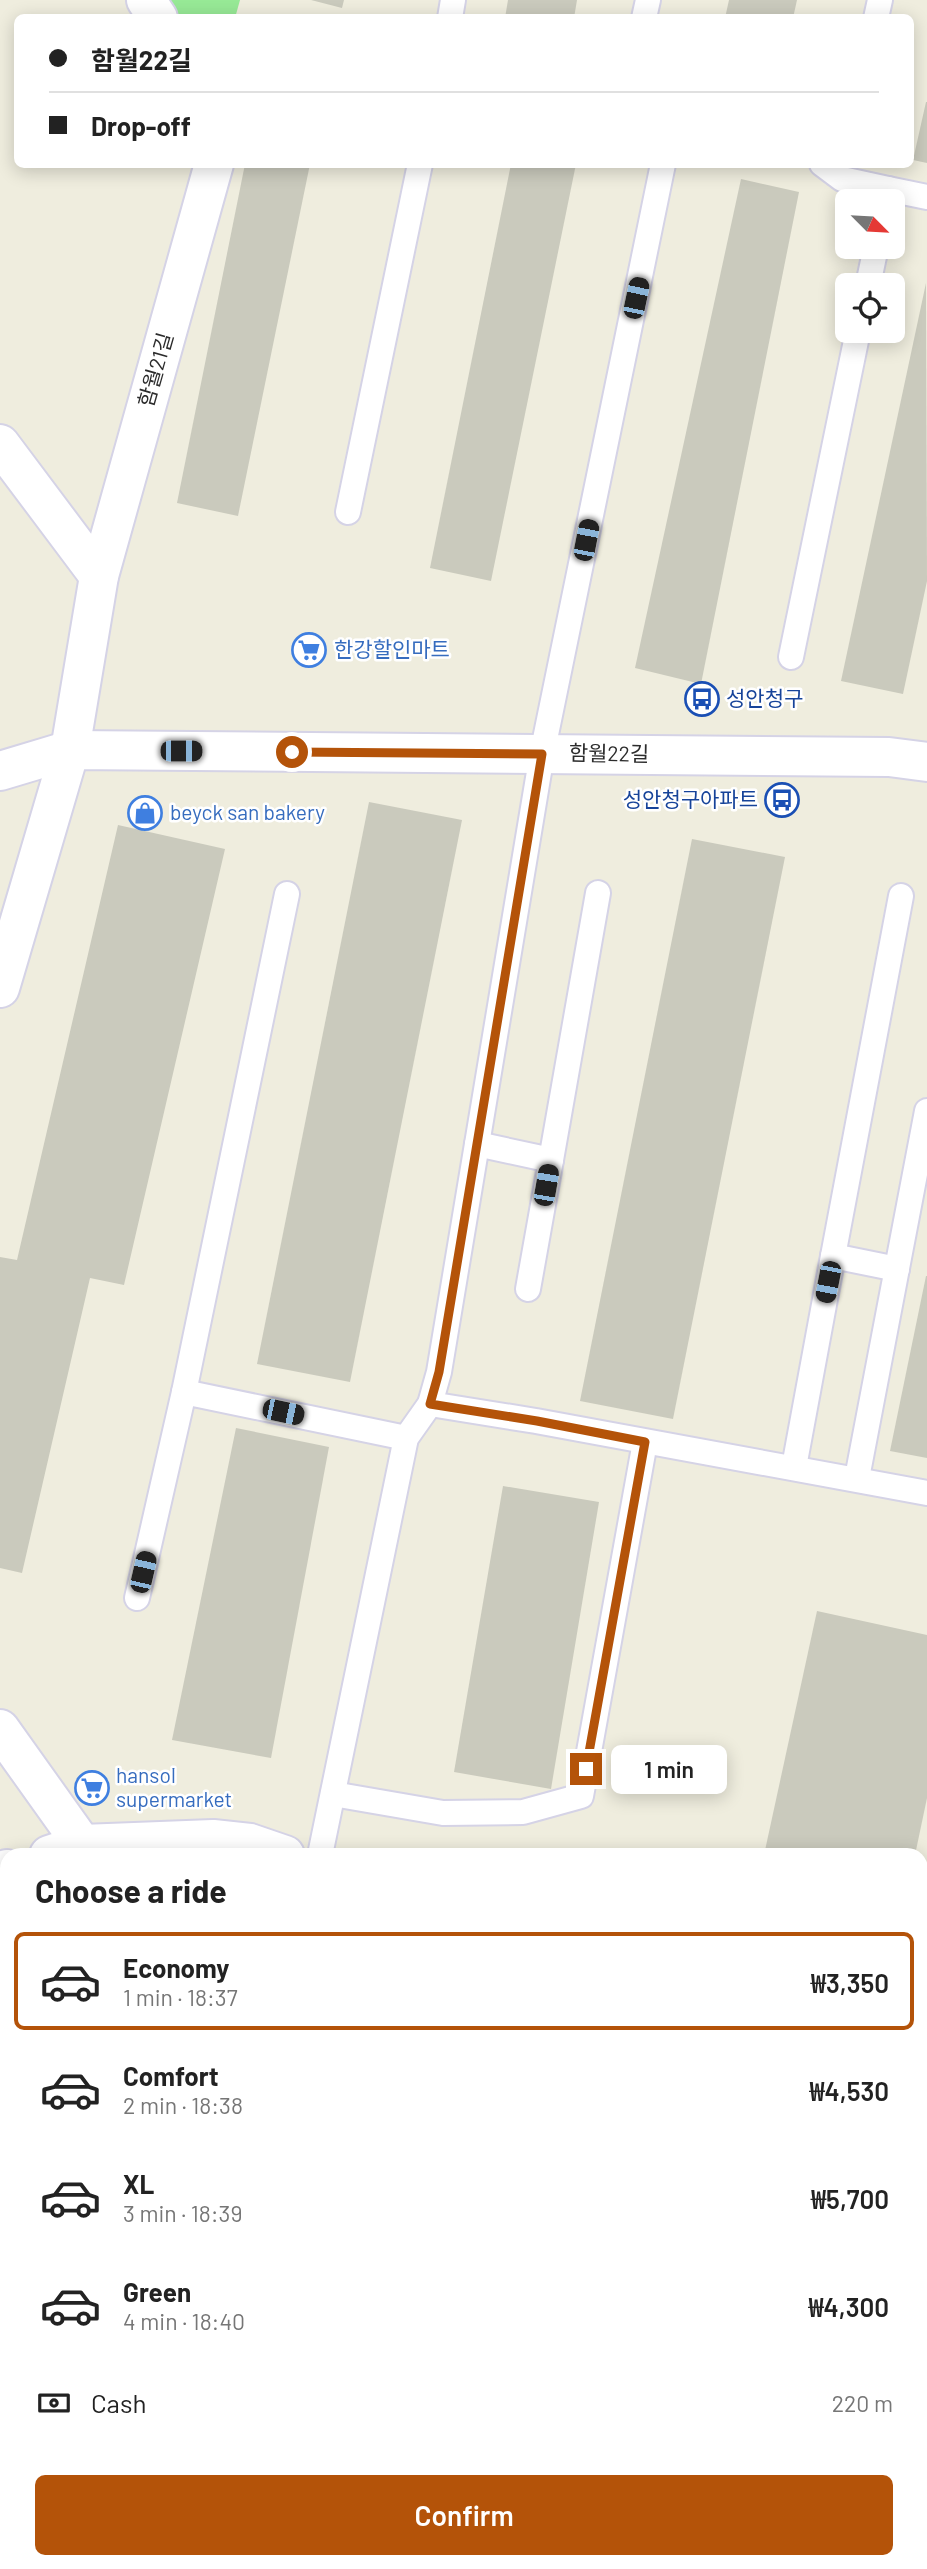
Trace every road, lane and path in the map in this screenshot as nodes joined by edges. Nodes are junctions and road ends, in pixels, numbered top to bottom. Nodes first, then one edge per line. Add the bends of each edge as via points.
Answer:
1 (213, 168) edge
2 (419, 168) edge
3 (662, 168) edge
4 (844, 172) edge
5 (875, 189) edge
6 (905, 196) edge
7 (927, 197) edge
8 (856, 343) edge
9 (0, 444) edge
10 (348, 512) dead end
11 (99, 576) junction
12 (791, 657) dead end
13 (70, 750) junction
14 (542, 754) junction
15 (927, 762) edge
16 (0, 771) edge
17 (598, 893) dead end
18 (287, 894) dead end
19 (901, 896) dead end
20 (0, 988) edge
21 (927, 1111) edge
22 (477, 1144) junction
23 (551, 1160) junction
24 (833, 1256) junction
25 (897, 1269) junction
26 (528, 1289) dead end
27 (184, 1392) junction
28 (430, 1404) junction
29 (406, 1438) junction
30 (645, 1442) junction
31 (794, 1467) junction
32 (857, 1478) junction
33 (927, 1493) edge
34 (137, 1598) dead end
35 (0, 1729) edge
36 (333, 1794) junction
37 (70, 1848) edge
38 (107, 1848) edge
39 (265, 1848) edge
40 (321, 1848) edge

1 - 11 street, 함월21길
2 - 10 lane
3 - 14 lane
4 - 5 lane
6 - 7 lane
8 - 12 lane
9 - 11 street
11 - 13 street, 함월21길
13 - 14 street, 함월22길
13 - 16 street, 함월22길
13 - 20 street, 함월21길
14 - 15 street, 함월22길 via 889,757
14 - 22 lane
17 - 23 lane
18 - 27 lane
19 - 24 lane
21 - 25 lane
22 - 23 lane
22 - 28 lane
23 - 26 lane
24 - 25 lane
24 - 31 lane
25 - 32 lane
27 - 29 lane
27 - 34 lane
28 - 29 lane
28 - 30 lane
29 - 36 lane
30 - 31 lane
30 - 36 lane via 580,1797 523,1812 443,1813
31 - 32 lane
32 - 33 lane
35 - 37 street
36 - 40 lane
38 - 39 street via 213,1839

